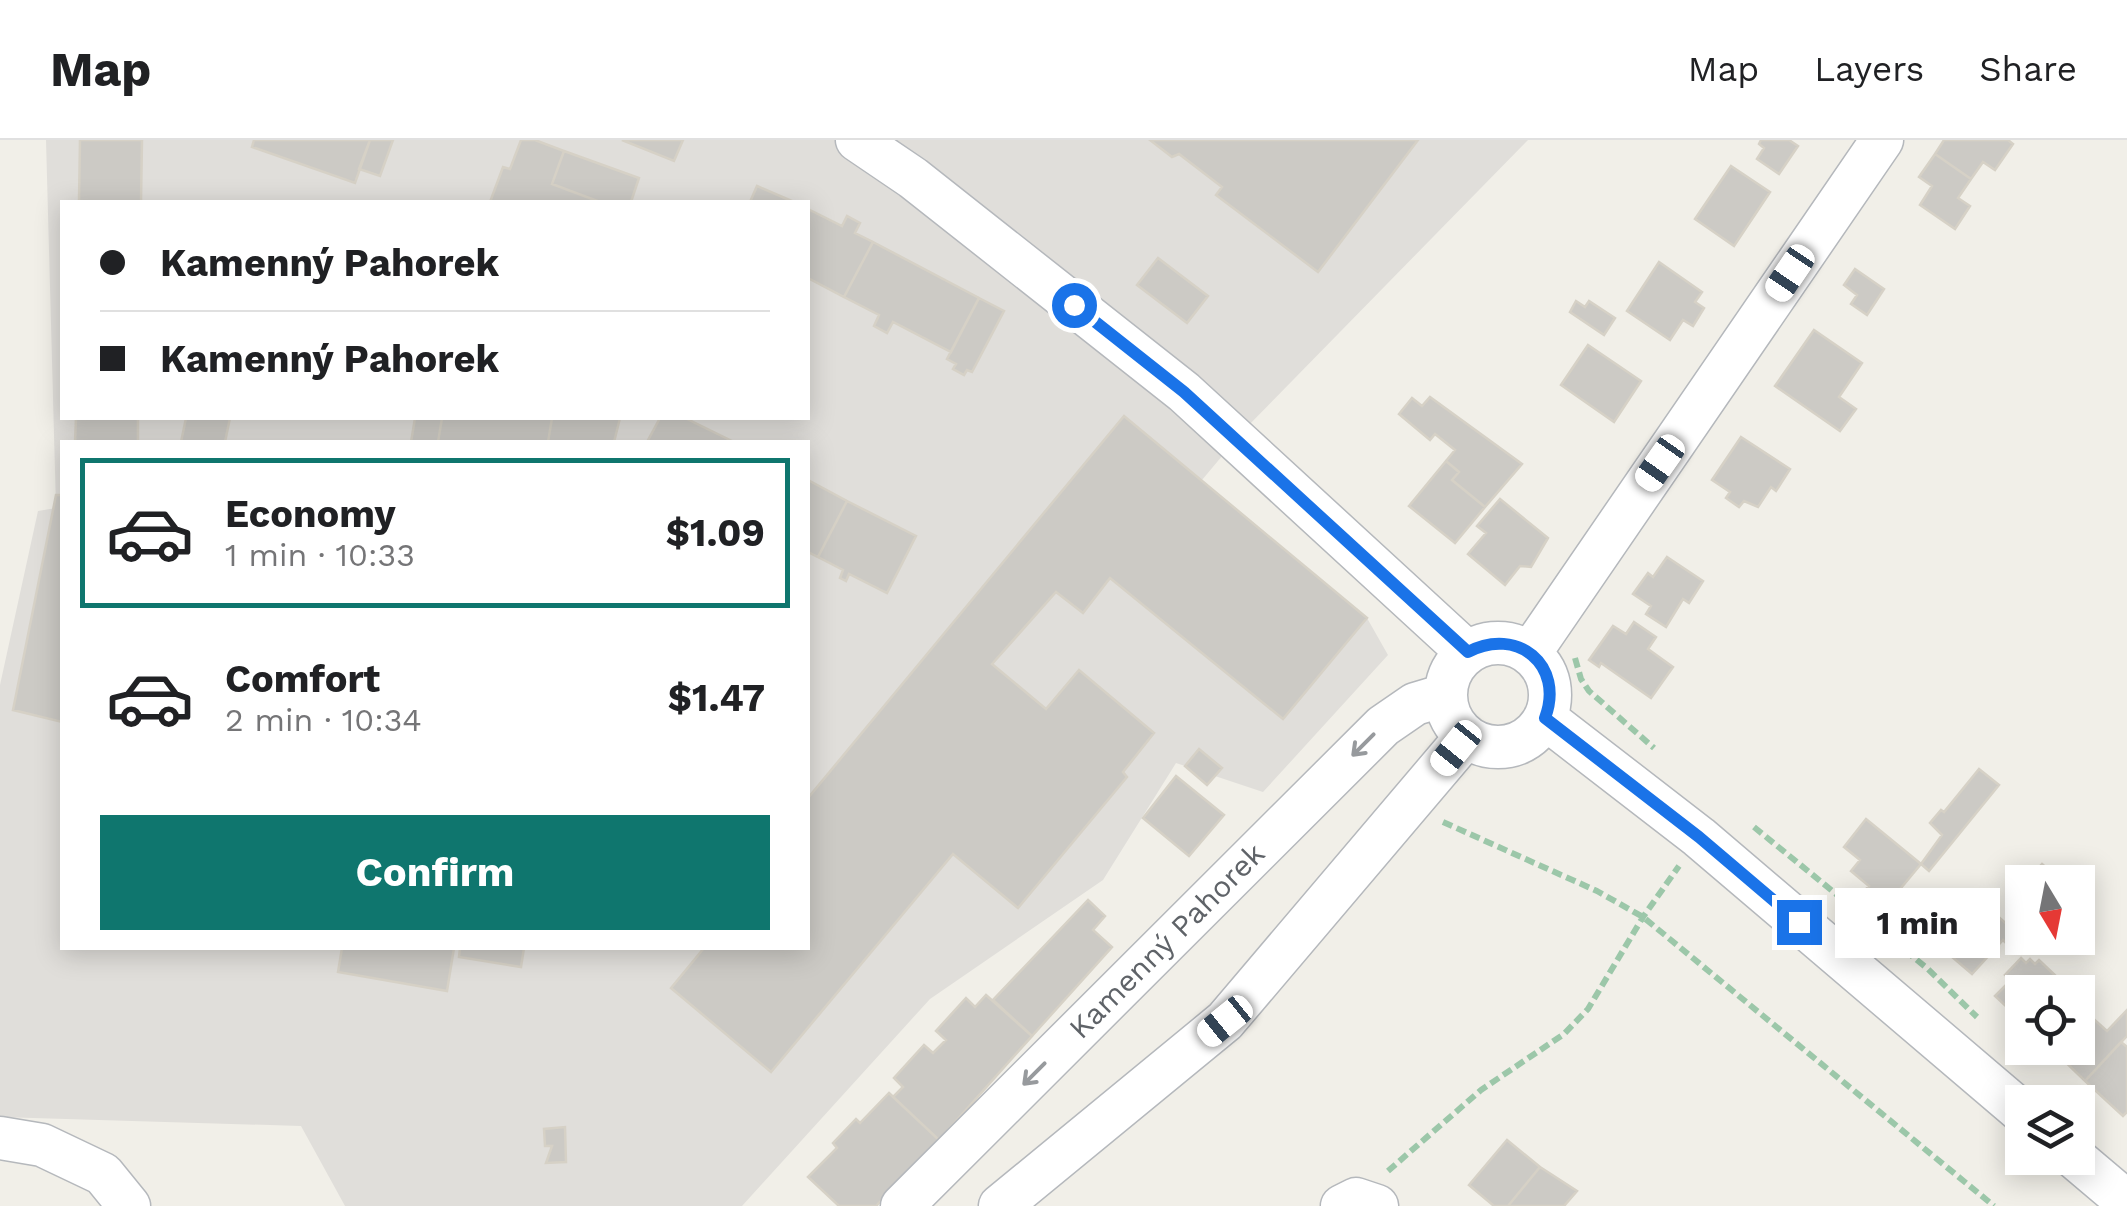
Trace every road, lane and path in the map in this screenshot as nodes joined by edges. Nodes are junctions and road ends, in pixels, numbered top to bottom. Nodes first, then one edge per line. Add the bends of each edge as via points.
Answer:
1 (857, 140) edge
2 (1882, 140) edge
3 (1576, 643) dead end
4 (1468, 652) junction
5 (1530, 653) junction
6 (1445, 695) junction
7 (1545, 718) junction
8 (1466, 737) junction
9 (1658, 751) dead end
10 (1415, 800) junction
11 (1746, 820) dead end
12 (1699, 837) junction
13 (1643, 918) junction
14 (1990, 1030) dead end
15 (2020, 1085) edge
16 (0, 1138) edge
17 (2095, 1174) edge
18 (2127, 1202) edge
19 (1358, 1203) edge
20 (129, 1206) edge
21 (902, 1206) edge
22 (1000, 1206) edge
23 (1994, 1206) edge

1 - 4 street via 1184,392
2 - 5 street
3 - 9 path via 1576,667 1589,691
4 - 5 street via 1499,643
4 - 6 street via 1451,671
5 - 7 street via 1548,683
6 - 8 street via 1450,718
6 -> 21 street, Kamenný Pahorek via 1415,704 1383,726
7 - 8 street via 1510,746 1487,747
7 - 12 street
8 - 10 street
10 - 13 path via 1434,818
10 - 22 street via 1225,1021
11 - 14 path via 1928,969
12 - 13 path
12 - 15 street
13 - 19 path via 1588,1009 1564,1034 1481,1090
13 - 23 path
16 - 20 street via 42,1145 103,1174
17 - 18 street

